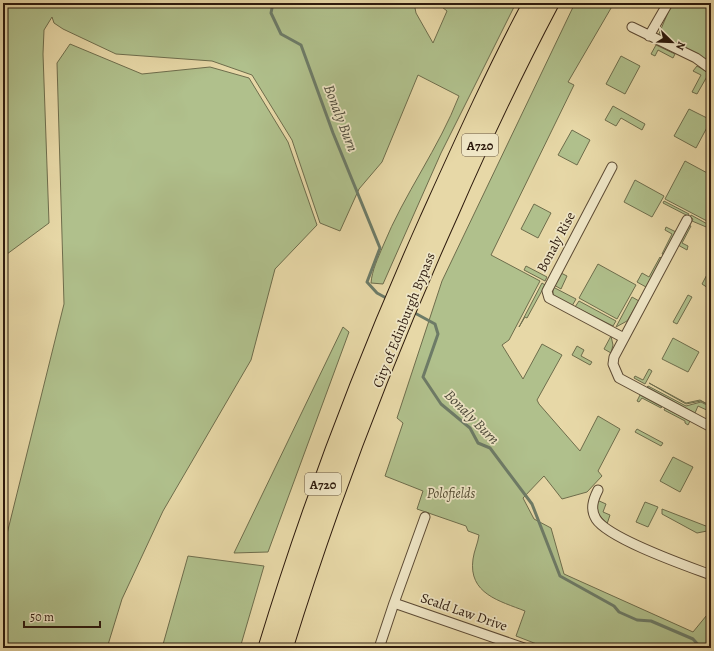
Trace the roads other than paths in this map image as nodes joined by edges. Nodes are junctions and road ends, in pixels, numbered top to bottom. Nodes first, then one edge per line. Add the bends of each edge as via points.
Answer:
1 (532, 3) edge
2 (550, 3) edge
3 (668, 3) edge
4 (632, 27) dead end
5 (649, 36) junction
6 (711, 70) edge
7 (612, 167) dead end
8 (687, 220) dead end
9 (408, 285) junction
10 (391, 325) junction
11 (624, 338) junction
12 (711, 427) edge
13 (598, 490) dead end
14 (425, 517) dead end
15 (711, 575) edge
16 (394, 603) junction
17 (267, 648) edge
18 (284, 648) edge
19 (379, 648) edge
20 (524, 648) edge

1 - 9 highway, City of Edinburgh Bypass / A720 via 457,156
2 - 9 highway, City of Edinburgh Bypass / A720
3 - 5 street
4 - 5 street
5 - 6 street via 696,58
7 - 11 street, Bonaly Rise via 548,291 549,298
8 - 11 street
9 - 10 highway, City of Edinburgh Bypass / A720
10 - 17 highway, City of Edinburgh Bypass / A720 via 328,467
10 - 18 highway, City of Edinburgh Bypass / A720
11 - 12 street via 614,357 613,364 618,378
13 - 15 street via 593,510 597,520 610,532 648,551
14 - 16 street
16 - 19 street
16 - 20 street, Scald Law Drive

